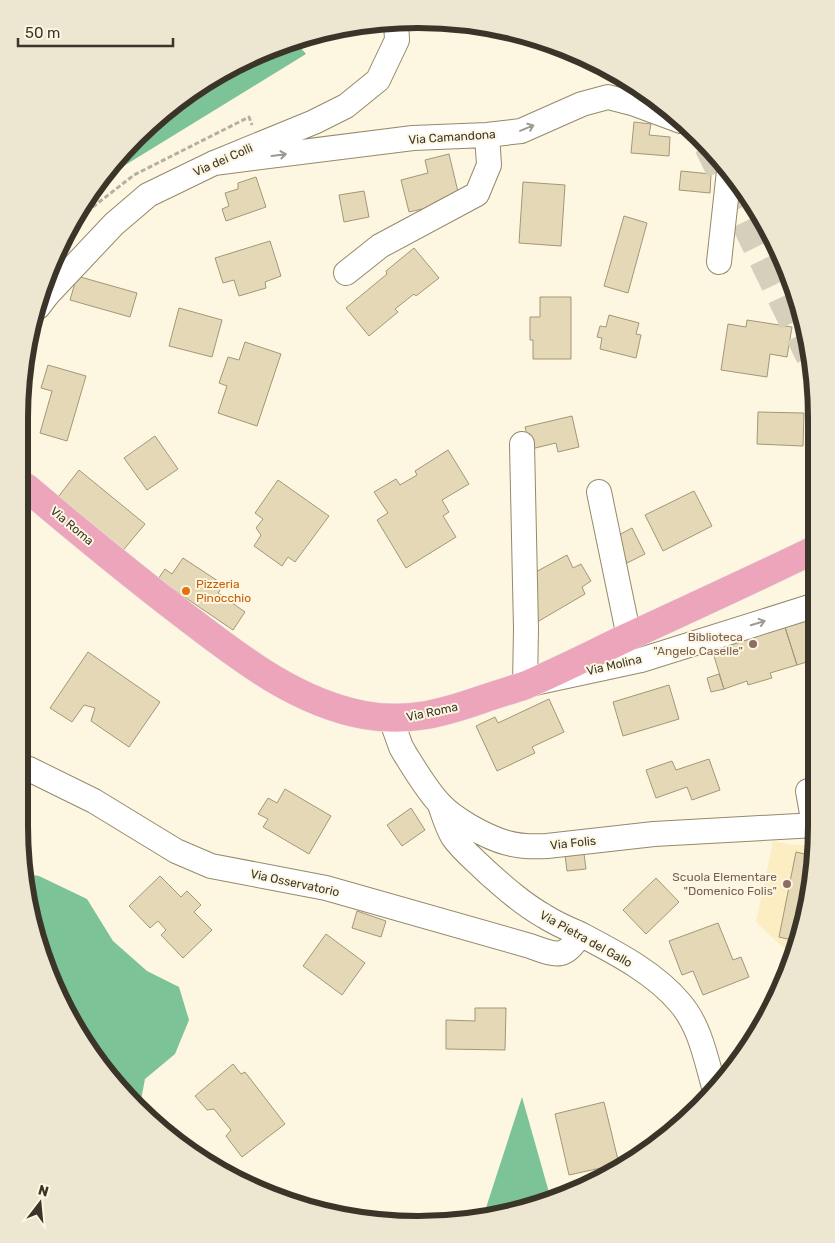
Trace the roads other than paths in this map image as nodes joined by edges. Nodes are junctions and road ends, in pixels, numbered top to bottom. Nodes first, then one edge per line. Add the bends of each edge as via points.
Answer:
1 (396, 28) edge
2 (662, 113) edge
3 (487, 135) junction
4 (214, 163) junction
5 (728, 181) edge
6 (719, 262) dead end
7 (346, 273) dead end
8 (47, 295) edge
9 (522, 444) dead end
10 (28, 490) edge
11 (599, 492) dead end
12 (808, 554) edge
13 (808, 608) edge
14 (629, 636) junction
15 (525, 685) junction
16 (391, 719) junction
17 (28, 769) edge
18 (801, 791) dead end
19 (440, 804) junction
20 (808, 817) edge
21 (808, 825) edge
22 (580, 934) junction
23 (712, 1081) edge

1 - 4 street, Via dei Colli via 397,40 378,80 346,106
3 -> 2 street, Via Camandona via 521,131 582,104 608,97
4 -> 3 street, Via Camandona via 414,138
3 - 7 street via 489,165 477,194 380,246
4 - 8 street, Via dei Colli via 148,195 114,224
5 - 6 street
9 - 15 street
10 - 16 main road, Via Roma via 232,652 286,686 312,698 365,716
11 - 14 street
12 - 14 main road, Via Roma
15 -> 13 street, Via Molina via 641,660
14 - 15 main road, Via Roma
15 - 16 main road, Via Roma via 445,712
16 - 19 street, Via Folis via 405,754
17 - 22 street, Via Osservatorio via 94,801 176,851 211,866 326,888 546,952 558,954 567,951
18 - 20 street
19 - 21 street, Via Folis via 490,838 532,846 654,834
19 - 22 street, Via Pietra del Gallo via 453,837 472,858 522,902
22 - 23 street, Via Pietra del Gallo via 651,976 681,1004 692,1020

